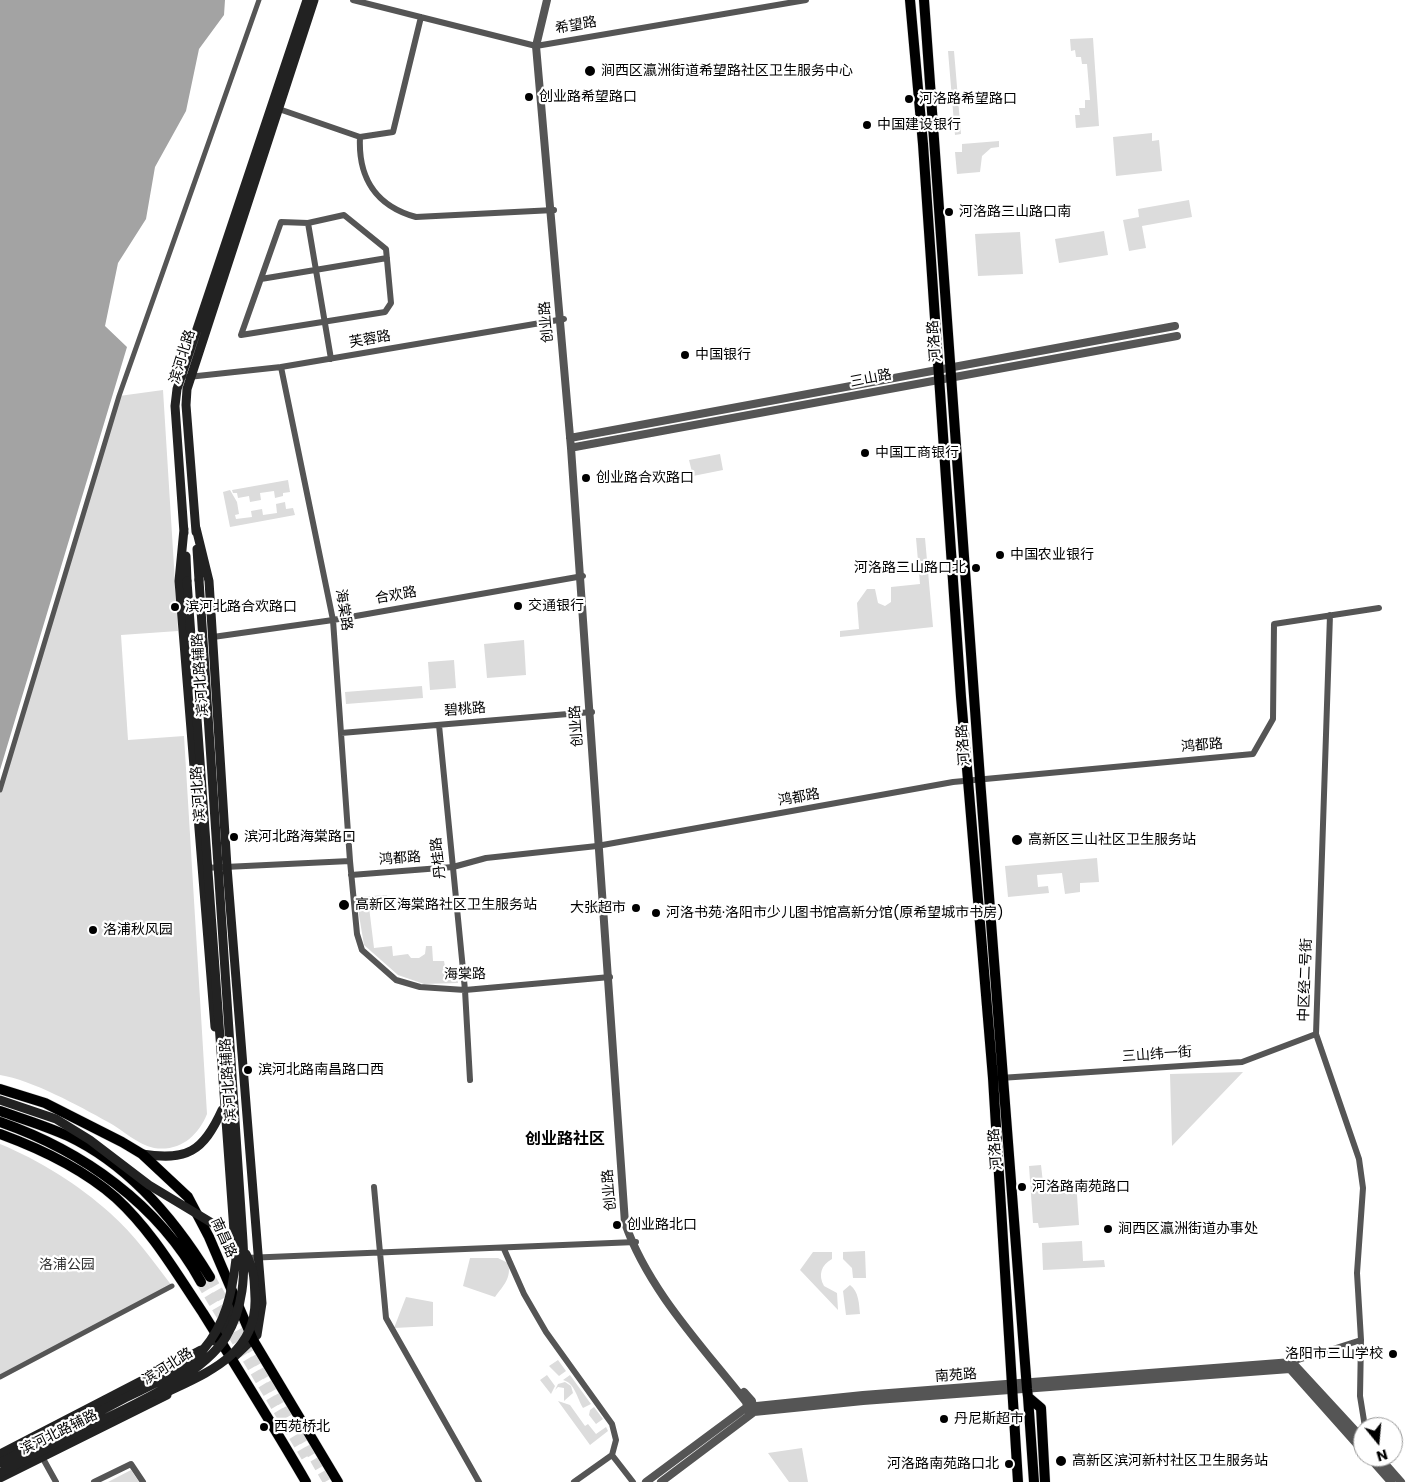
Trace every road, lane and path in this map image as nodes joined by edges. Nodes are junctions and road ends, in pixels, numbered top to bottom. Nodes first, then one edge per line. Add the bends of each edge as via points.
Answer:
1 (259, 0) edge
2 (307, 0) edge
3 (314, 0) edge
4 (353, 0) edge
5 (547, 0) edge
6 (552, 0) edge
7 (806, 0) edge
8 (910, 0) edge
9 (924, 0) edge
10 (421, 17) junction
11 (538, 46) junction
12 (274, 108) junction
13 (360, 137) junction
14 (552, 210) junction
15 (308, 223) junction
16 (387, 258) junction
17 (316, 271) junction
18 (261, 279) junction
19 (562, 319) junction
20 (325, 321) junction
21 (1175, 326) dead end
22 (1177, 336) dead end
23 (331, 359) junction
24 (281, 367) junction
25 (951, 371) junction
26 (938, 374) junction
27 (190, 377) junction
28 (180, 378) junction
29 (572, 438) junction
30 (573, 447) junction
31 (196, 528) junction
32 (184, 530) junction
33 (581, 577) junction
34 (1379, 608) dead end
35 (1330, 615) junction
36 (333, 620) junction
37 (213, 638) junction
38 (590, 712) junction
39 (439, 725) junction
40 (341, 733) junction
41 (980, 779) junction
42 (969, 780) junction
43 (0, 790) edge
44 (599, 846) junction
45 (350, 861) junction
46 (227, 867) junction
47 (453, 867) junction
48 (203, 868) junction
49 (351, 875) junction
50 (608, 977) junction
51 (465, 990) junction
52 (1316, 1034) junction
53 (993, 1078) junction
54 (1004, 1078) junction
55 (470, 1080) dead end
56 (0, 1089) edge
57 (0, 1100) edge
58 (222, 1110) junction
59 (0, 1111) edge
60 (0, 1122) edge
61 (0, 1134) edge
62 (142, 1154) junction
63 (374, 1187) dead end
64 (634, 1243) junction
65 (504, 1249) junction
66 (380, 1254) junction
67 (258, 1257) junction
68 (241, 1258) junction
69 (172, 1286) dead end
70 (237, 1306) junction
71 (218, 1338) junction
72 (253, 1340) junction
73 (1360, 1342) junction
74 (232, 1359) junction
75 (1292, 1366) junction
76 (0, 1377) edge
77 (1014, 1387) junction
78 (1028, 1390) junction
79 (751, 1410) junction
80 (1363, 1417) edge
81 (1353, 1429) edge
82 (1353, 1439) edge
83 (35, 1445) dead end
84 (1016, 1447) junction
85 (0, 1454) edge
86 (612, 1455) junction
87 (42, 1457) junction
88 (0, 1463) edge
89 (1378, 1467) edge
90 (1388, 1467) edge
91 (0, 1474) edge
92 (0, 1478) edge
93 (56, 1482) edge
94 (94, 1482) edge
95 (143, 1482) edge
96 (306, 1482) edge
97 (338, 1482) edge
98 (479, 1482) edge
99 (574, 1482) edge
100 (633, 1482) edge
101 (646, 1482) edge
102 (661, 1482) edge
103 (1018, 1482) edge
104 (1022, 1482) edge
105 (1034, 1482) edge
106 (1045, 1482) edge
107 (1391, 1482) edge
108 (1401, 1482) edge

1 - 43 street via 119,396
2 - 12 main road, 滨河北路
3 - 12 main road, 滨河北路
4 - 10 street, 希望路
5 - 11 street, 创业路
6 - 11 street, 创业路
7 - 11 street, 希望路
8 - 26 main road, 河洛路
9 - 25 main road, 河洛路
10 - 11 street, 希望路
10 - 13 street via 392,132
11 - 14 street, 创业路
12 - 13 street
12 - 27 main road, 滨河北路
12 - 28 main road, 滨河北路
13 - 14 street via 363,170 371,187 384,203 401,213 416,217
14 - 19 street, 创业路
15 - 16 street via 344,215 386,249
15 - 17 street
15 - 18 street via 280,222
16 - 17 street
16 - 20 street via 391,303 385,312
17 - 18 street
17 - 20 street
18 - 20 street via 241,335
19 - 23 street, 芙蓉路
19 - 29 street, 创业路
20 - 23 street
21 - 25 street, 三山路
22 - 25 street, 三山路
23 - 24 street, 芙蓉路
24 - 27 street, 芙蓉路
24 - 36 street, 海棠路
25 - 26 street, 三山路
25 - 41 main road, 河洛路
26 - 29 street, 三山路
26 - 30 street, 三山路
26 - 42 main road, 河洛路
27 - 28 street, 芙蓉路
27 - 31 main road, 滨河北路 via 186,405
28 - 32 main road, 滨河北路 via 175,406
29 - 30 street, 创业路
30 - 33 street, 创业路
31 - 37 main road, 滨河北路辅路 via 209,581
31 - 91 main road, 滨河北路, bridge via 245,1271 243,1290 237,1315 225,1337 196,1368
32 - 48 main road, 滨河北路辅路 via 179,581
32 - 88 main road, 滨河北路, bridge via 236,1259 232,1292 222,1321 202,1351 188,1363
33 - 36 street, 合欢路
33 - 38 street, 创业路
34 - 35 street
35 - 41 street, 鸿都路 via 1274,624 1273,719 1253,754
35 - 52 street, 中区经二号街
36 - 37 street, 合欢路
36 - 40 street, 海棠路
37 - 46 main road, 滨河北路辅路
38 - 39 street, 碧桃路
38 - 44 street, 创业路
39 - 40 street, 碧桃路
39 - 47 street, 丹桂路
40 - 45 street, 海棠路
41 - 42 street, 鸿都路
41 - 54 main road, 河洛路
42 - 44 street, 鸿都路
42 - 53 main road, 河洛路
44 - 47 street, 鸿都路 via 486,858
44 - 50 street, 创业路
45 - 46 street
45 - 49 street, 海棠路
46 - 48 street
46 - 67 main road, 滨河北路辅路
47 - 49 street, 鸿都路
47 - 51 street, 丹桂路
48 - 58 main road, 滨河北路辅路
49 - 51 street, 海棠路 via 357,934 362,950 374,963 396,980 420,987
50 - 51 street, 海棠路
50 - 64 street, 创业路 via 625,1223
51 - 55 street, 丹桂路
52 - 54 street, 三山纬一街 via 1242,1062
52 - 73 street, 中区经二号街 via 1359,1159 1363,1188 1357,1272
53 - 54 street, 三山纬一街
53 - 77 main road, 河洛路
54 - 78 main road, 河洛路
56 - 62 main road, 南昌路 via 45,1103
57 - 91 main road, bridge via 56,1120 90,1140 149,1185 217,1226 244,1251 254,1271 255,1309 251,1328 244,1340 221,1365
58 - 62 main road via 203,1144 186,1154 172,1157
58 - 68 main road, 滨河北路辅路
59 - 60 main road via 69,1137 110,1164 161,1207 187,1239 205,1279 169,1234 126,1192 70,1152
61 - 71 main road via 38,1148 114,1197 141,1223 164,1254
62 - 70 main road, 南昌路 via 188,1197 209,1237
63 - 66 street
64 - 65 street
64 - 79 street, 创业路 via 658,1283
65 - 66 street
65 - 86 street via 546,1332 612,1424 616,1440
66 - 67 street
66 - 98 street via 386,1318
67 - 68 street
67 - 72 main road, 滨河北路辅路 via 262,1303 260,1324
68 - 70 main road, 滨河北路辅路
69 - 76 street
70 - 71 main road, 滨河北路辅路
70 - 72 main road, 南昌路
71 - 74 main road
71 - 85 main road, 滨河北路辅路 via 168,1368
72 - 74 main road, 滨河北路辅路
72 - 97 main road, 南昌路
73 - 75 street
73 - 80 street, 中区经二号街
74 - 87 main road, 滨河北路辅路
74 - 96 main road
75 - 78 street, 南苑路
75 - 81 street
75 - 82 street
77 - 78 street, 南苑路
77 - 79 street, 南苑路 via 863,1395
77 - 84 main road, 河洛路
78 - 105 main road, 河洛路
78 - 106 main road via 1041,1408
79 - 101 street
79 - 102 street
83 - 87 street
84 - 103 main road, 河洛路
84 - 104 main road, 河洛路
86 - 99 street
86 - 100 street
87 - 92 main road, 滨河北路辅路
87 - 93 street
89 - 107 street
90 - 108 street
94 - 95 street via 131,1464

